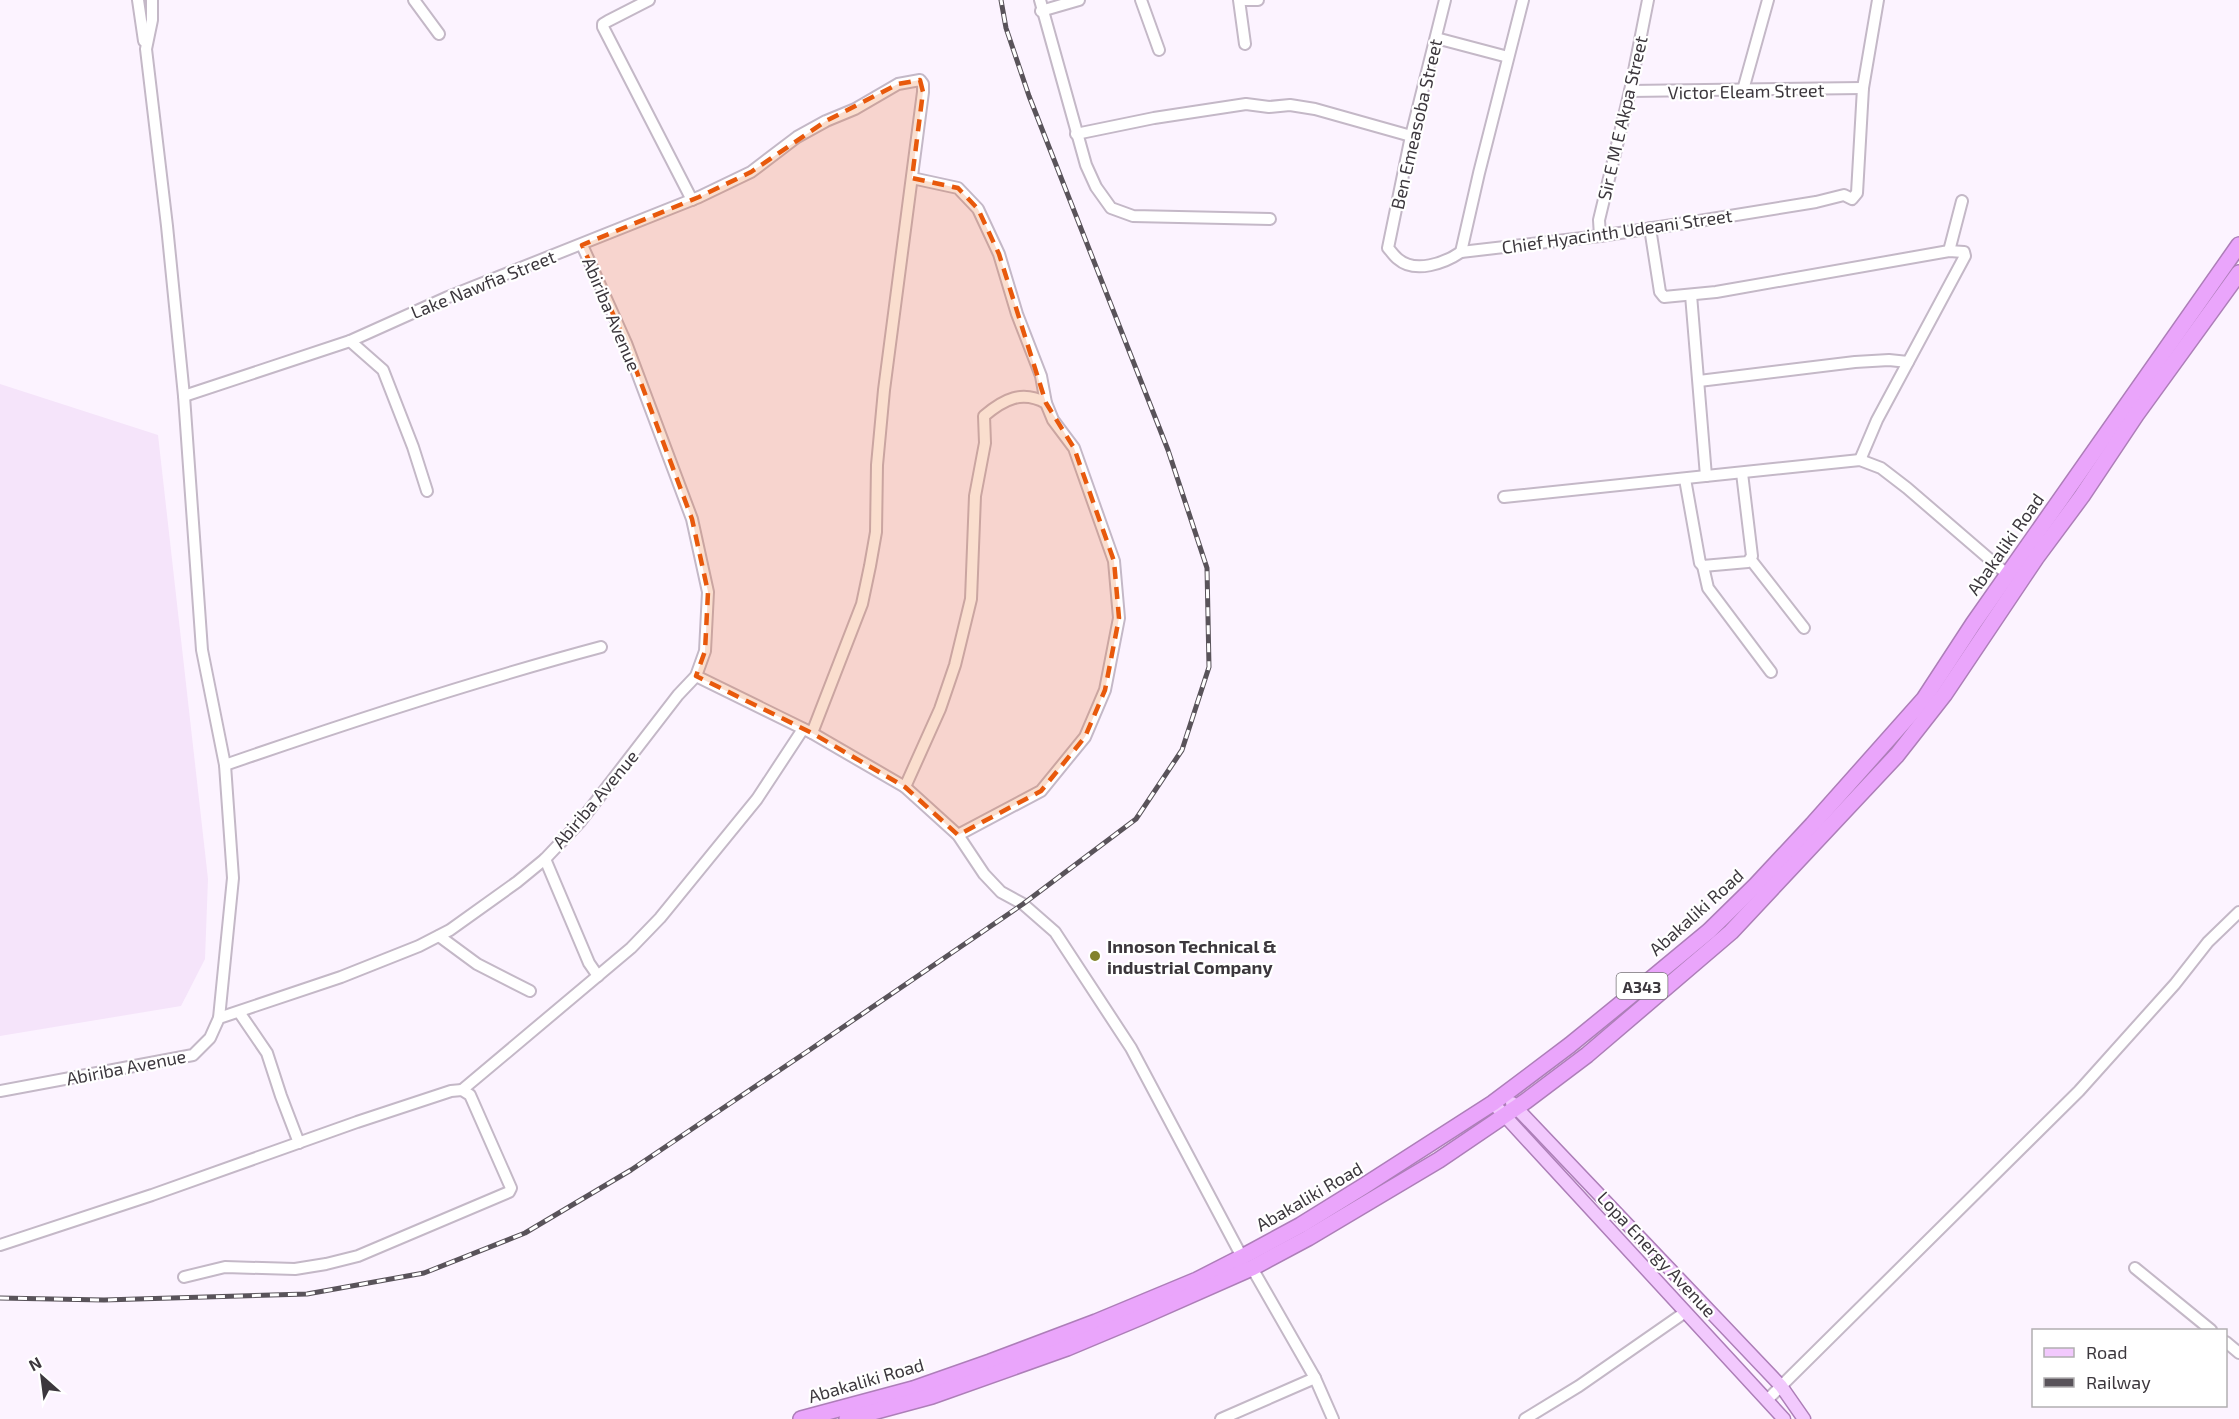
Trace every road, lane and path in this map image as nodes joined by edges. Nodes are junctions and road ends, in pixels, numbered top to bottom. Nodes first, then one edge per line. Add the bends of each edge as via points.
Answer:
1 (138, 0) edge
2 (152, 0) edge
3 (414, 0) edge
4 (650, 0) edge
5 (1079, 0) edge
6 (1141, 0) edge
7 (1239, 0) edge
8 (1245, 0) edge
9 (1258, 0) edge
10 (1445, 0) edge
11 (1523, 0) edge
12 (1648, 0) edge
13 (1768, 0) edge
14 (1878, 0) edge
15 (1040, 6) edge
16 (439, 34) dead end
17 (1436, 38) junction
18 (1245, 44) dead end
19 (146, 49) junction
20 (1158, 50) dead end
21 (1508, 57) junction
22 (1863, 88) junction
23 (1743, 90) junction
24 (1630, 91) junction
25 (1076, 134) junction
26 (1411, 136) junction
27 (912, 178) junction
28 (692, 200) junction
29 (1962, 201) dead end
30 (1270, 219) dead end
31 (1650, 228) junction
32 (1600, 236) junction
33 (582, 245) junction
34 (2239, 245) edge
35 (1388, 248) joint
36 (1949, 251) junction
37 (1461, 252) junction
38 (2239, 273) edge
39 (1691, 295) junction
40 (350, 341) junction
41 (1908, 362) junction
42 (1698, 381) junction
43 (184, 396) junction
44 (1046, 403) junction
45 (1860, 460) junction
46 (1742, 473) junction
47 (1706, 477) junction
48 (1685, 479) junction
49 (427, 491) dead end
50 (1504, 497) dead end
51 (1751, 560) junction
52 (1703, 566) junction
53 (2008, 575) junction
54 (1804, 628) dead end
55 (601, 646) dead end
56 (1771, 672) dead end
57 (696, 676) junction
58 (808, 731) junction
59 (225, 765) junction
60 (905, 787) junction
61 (958, 835) junction
62 (545, 859) junction
63 (2239, 912) edge
64 (439, 936) junction
65 (598, 976) junction
66 (530, 991) dead end
67 (239, 1012) junction
68 (219, 1018) junction
69 (462, 1090) junction
70 (0, 1091) edge
71 (1498, 1098) junction
72 (1510, 1112) junction
73 (299, 1143) junction
74 (0, 1245) edge
75 (1247, 1262) junction
76 (2135, 1269) dead end
77 (184, 1277) dead end
78 (1684, 1313) junction
79 (2210, 1329) edge
80 (2227, 1343) edge
81 (2239, 1353) edge
82 (1315, 1378) junction
83 (1781, 1386) junction
84 (1767, 1400) junction
85 (801, 1419) edge
86 (847, 1419) edge
87 (1221, 1419) edge
88 (1333, 1419) edge
89 (1525, 1419) edge
90 (1784, 1419) edge
91 (1804, 1419) edge

1 - 19 street
2 - 19 street
3 - 16 street
4 - 28 street via 603,27
5 - 15 street
6 - 20 street
7 - 18 street
8 - 9 street
10 - 17 street, Ben Emeasoba Street
11 - 21 street
12 - 24 street, Sir E M E Akpa Street
13 - 23 street
14 - 22 street
15 - 25 street
17 - 21 street
17 - 26 street, Ben Emeasoba Street
19 - 43 street
21 - 37 street
22 - 23 street, Victor Eleam Street
22 - 31 street, Chief Hyacinth Udeani Street via 1857,193 1852,199 1844,195
23 - 24 street, Victor Eleam Street
24 - 32 street, Sir E M E Akpa Street via 1599,220
25 - 26 street via 1246,104 1307,108
25 - 30 street via 1096,187 1111,208 1133,216
26 - 35 street, Ben Emeasoba Street
27 - 28 street, Lake Nawfia Street via 923,92 920,80 891,87 826,121 797,137 752,172
27 - 44 street via 958,188 978,208 999,254 1041,376
27 - 58 street via 884,390 876,532 870,566 858,613
28 - 33 street, Lake Nawfia Street
29 - 36 street
31 - 32 street, Chief Hyacinth Udeani Street
31 - 39 street via 1661,296
32 - 37 street, Chief Hyacinth Udeani Street
33 - 40 street, Lake Nawfia Street via 438,301
33 - 57 street, Abiriba Avenue via 626,343 692,519 708,592 705,651
34 - 53 highway, Abakaliki Road / A343
35 - 37 street, Chief Hyacinth Udeani Street via 1408,265 1447,261
36 - 39 street
36 - 41 street via 1964,252 1965,256
38 - 72 highway, Abakaliki Road / A343 via 1898,755 1731,932 1587,1054
39 - 42 street
40 - 43 street, Lake Nawfia Street
40 - 49 street via 384,370
41 - 42 street via 1855,362
41 - 45 street
42 - 47 street
43 - 59 street via 202,650
44 - 60 street via 1022,396 1010,398 984,416 985,442 975,496 971,599 956,665
44 - 61 street via 1053,420 1074,448 1114,561 1119,618 1109,675 1085,737 1041,791
45 - 46 street
45 - 53 street via 1881,468 1907,488
46 - 47 street
46 - 51 street
47 - 48 street
48 - 50 street
48 - 52 street via 1698,558
51 - 52 street
51 - 54 street
52 - 56 street via 1708,588
53 - 71 highway, Abakaliki Road / A343 via 1924,699 1756,885 1709,931 1570,1045
55 - 59 street via 370,715
57 - 58 street
57 - 62 street, Abiriba Avenue via 580,822
58 - 60 street
58 - 65 street via 660,918
59 - 68 street via 233,878
60 - 61 street
61 - 75 street via 984,874 1054,932 1131,1048
62 - 64 street, Abiriba Avenue
62 - 65 street
63 - 83 street via 2208,942 2079,1091
64 - 66 street via 477,964
64 - 67 street, Abiriba Avenue via 341,977
65 - 69 street
67 - 68 street, Abiriba Avenue
67 - 73 street via 267,1053
68 - 70 street, Abiriba Avenue via 210,1038 193,1055
69 - 73 street
69 - 77 street via 470,1095 511,1188 509,1192 358,1256 295,1269 225,1267
71 - 72 main road, Lopa Energy Avenue
71 - 75 highway, Abakaliki Road / A343
72 - 75 highway, Abakaliki Road / A343 via 1308,1238
72 - 78 main road, Lopa Energy Avenue
72 - 83 main road, Lopa Energy Avenue
73 - 74 street
75 - 82 street
75 - 85 highway, Abakaliki Road / A343 via 990,1362 913,1389
75 - 86 highway, Abakaliki Road / A343 via 1141,1317 1066,1348 932,1395
76 - 79 street
78 - 84 main road, Lopa Energy Avenue
78 - 89 street
80 - 81 street
82 - 87 street
82 - 88 street
83 - 84 street
83 - 91 main road, Lopa Energy Avenue
84 - 90 main road, Lopa Energy Avenue

